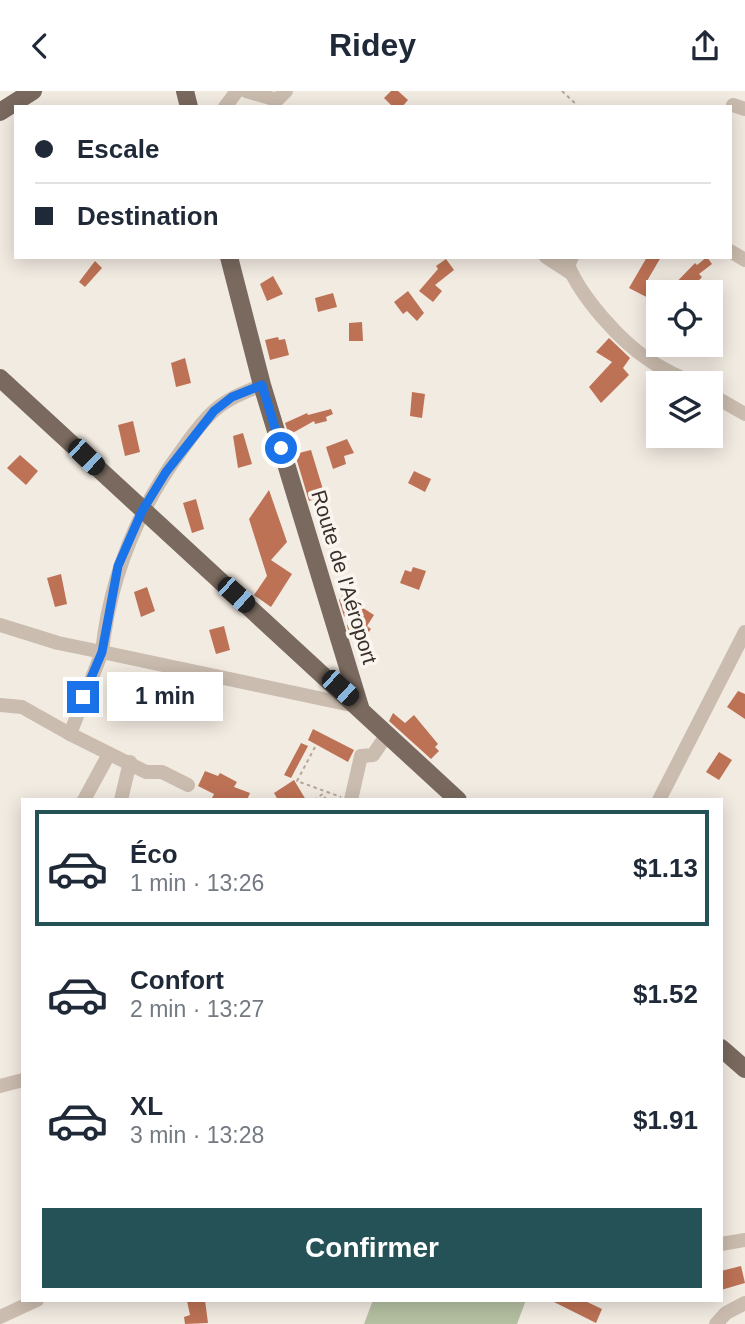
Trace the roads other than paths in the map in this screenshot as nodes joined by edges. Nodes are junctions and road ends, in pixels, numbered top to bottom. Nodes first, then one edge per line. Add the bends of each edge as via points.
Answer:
1 (33, 91) edge
2 (246, 91) edge
3 (286, 91) edge
4 (0, 111) edge
5 (230, 259) edge
6 (549, 259) edge
7 (571, 259) edge
8 (572, 274) junction
9 (670, 371) edge
10 (0, 378) edge
11 (262, 385) junction
12 (723, 401) edge
13 (745, 414) edge
14 (142, 511) junction
15 (0, 625) edge
16 (745, 632) edge
17 (102, 652) junction
18 (0, 705) edge
19 (360, 707) junction
20 (388, 733) junction
21 (71, 734) junction
22 (109, 754) junction
23 (130, 762) junction
24 (188, 785) dead end
25 (85, 798) edge
26 (121, 798) edge
27 (344, 798) edge
28 (456, 798) edge
29 (660, 798) edge
30 (723, 1050) edge
31 (745, 1069) edge
32 (21, 1081) edge
33 (0, 1086) edge
34 (745, 1240) edge
35 (723, 1244) edge
36 (33, 1302) edge
37 (745, 1303) edge
38 (0, 1317) edge
39 (716, 1324) edge

1 - 4 main road
2 - 3 street via 277,100
5 - 11 main road, Route de l'Aéroport
6 - 8 street
7 - 8 street
8 - 9 street via 580,290 647,359
10 - 14 main road, Route de l'Aéroport
11 - 14 street via 232,397 214,411
11 - 19 main road, Route de l'Aéroport
12 - 13 street
14 - 17 street via 118,566
14 - 19 main road, Route de l'Aéroport
15 - 17 street
16 - 29 street
17 - 19 street
17 - 21 street
18 - 21 street via 22,708
19 - 20 main road, Route de l'Aéroport
20 - 27 street via 373,755 361,756
20 - 28 main road, Route de l'Aéroport
21 - 22 street
22 - 23 street
22 - 25 street
23 - 24 street
23 - 26 street
30 - 31 main road
32 - 33 street
34 - 35 street
36 - 38 street
37 - 39 street

